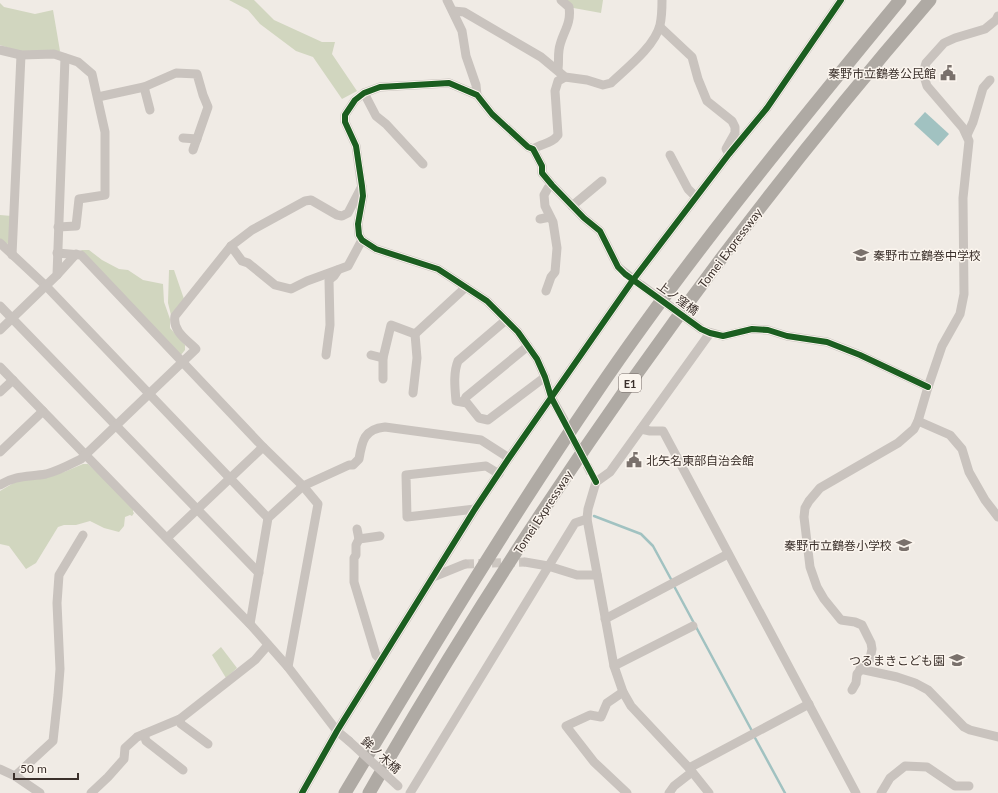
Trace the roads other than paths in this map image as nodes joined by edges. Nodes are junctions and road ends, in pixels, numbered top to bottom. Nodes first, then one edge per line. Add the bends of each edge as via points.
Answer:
1 (447, 0) edge
2 (561, 0) edge
3 (662, 0) edge
4 (842, 0) edge
5 (900, 0) edge
6 (929, 0) edge
7 (453, 11) junction
8 (998, 16) edge
9 (660, 26) junction
10 (0, 50) edge
11 (21, 55) junction
12 (65, 58) junction
13 (558, 69) junction
14 (565, 77) junction
15 (990, 80) dead end
16 (144, 87) junction
17 (364, 93) junction
18 (477, 95) junction
19 (98, 97) junction
20 (150, 110) dead end
21 (967, 136) junction
22 (183, 138) dead end
23 (197, 139) junction
24 (533, 149) junction
25 (193, 150) dead end
26 (729, 154) junction
27 (670, 155) dead end
28 (423, 164) dead end
29 (602, 180) dead end
30 (552, 185) junction
31 (362, 186) junction
32 (696, 197) junction
33 (572, 206) junction
34 (550, 217) junction
35 (540, 219) dead end
36 (58, 227) junction
37 (362, 240) junction
38 (0, 243) edge
39 (231, 246) junction
40 (57, 252) junction
41 (76, 254) junction
42 (12, 255) junction
43 (339, 269) junction
44 (57, 275) junction
45 (637, 283) junction
46 (46, 286) junction
47 (466, 287) junction
48 (546, 291) dead end
49 (0, 306) edge
50 (13, 318) junction
51 (506, 320) junction
52 (0, 330) edge
53 (706, 331) junction
54 (415, 334) junction
55 (528, 346) junction
56 (326, 355) dead end
57 (371, 355) dead end
58 (383, 358) junction
59 (182, 363) junction
60 (0, 367) edge
61 (545, 377) junction
62 (383, 379) dead end
63 (13, 380) junction
64 (928, 387) junction
65 (0, 392) edge
66 (413, 393) dead end
67 (149, 394) junction
68 (551, 397) junction
69 (464, 401) junction
70 (43, 411) junction
71 (564, 420) tunnel mouth
72 (918, 421) junction
73 (116, 425) junction
74 (641, 429) junction
75 (263, 447) junction
76 (0, 452) edge
77 (86, 454) junction
78 (509, 458) junction
79 (499, 474) junction
80 (230, 478) junction
81 (0, 485) edge
82 (303, 486) junction
83 (476, 509) junction
84 (197, 510) junction
85 (998, 517) edge
86 (268, 518) junction
87 (587, 519) junction
88 (357, 529) dead end
89 (83, 534) dead end
90 (380, 536) dead end
91 (167, 538) junction
92 (359, 539) junction
93 (728, 554) junction
94 (525, 562) tunnel mouth
95 (466, 564) tunnel mouth
96 (548, 566) junction
97 (259, 573) junction
98 (597, 575) junction
99 (433, 577) junction
100 (605, 619) junction
101 (250, 624) junction
102 (693, 626) dead end
103 (268, 645) junction
104 (381, 660) junction
105 (614, 666) junction
106 (288, 667) junction
107 (860, 669) junction
108 (852, 690) dead end
109 (623, 692) junction
110 (809, 704) junction
111 (180, 719) junction
112 (207, 731) dead end
113 (337, 731) junction
114 (144, 734) junction
115 (998, 737) edge
116 (0, 769) edge
117 (177, 769) dead end
118 (690, 770) junction
119 (15, 776) junction
120 (969, 786) dead end
121 (40, 793) edge
122 (91, 793) edge
123 (302, 793) edge
124 (345, 793) edge
125 (368, 793) edge
126 (406, 793) edge
127 (410, 793) edge
128 (627, 793) edge
129 (669, 793) edge
130 (709, 793) edge
131 (856, 793) edge
132 (881, 793) edge

1 - 7 street
2 - 13 street via 569,7 570,16 559,50
3 - 9 street
4 - 26 street via 767,108
5 - 124 highway, Tomei Expressway / E1 via 726,215 596,392 510,522
6 - 125 highway, Tomei Expressway / E1 via 869,70 777,186 615,405 494,586
7 - 13 street via 464,12
7 - 18 street via 462,31
8 - 21 street via 985,29 944,43 926,63 923,73 927,86
9 - 14 street via 653,41 611,83 603,85
9 - 26 street via 692,57 707,101 735,126 735,133 726,149
10 - 11 street
11 - 12 street via 54,54
11 - 42 street
12 - 19 street via 78,62 92,74
12 - 36 street
13 - 14 street
14 - 24 street via 558,80 555,91 558,135 555,140
15 - 21 street via 982,88
16 - 19 street
16 - 20 street
16 - 23 street via 176,72 197,74 208,107
17 - 18 street via 380,87 449,83
17 - 28 street via 376,116
17 - 31 street via 355,100 345,115 345,122 356,146
18 - 24 street via 492,114
19 - 36 street via 105,132 105,195 80,199 76,226
21 - 64 street via 969,141 963,198 964,294 960,314 942,346
22 - 23 street
23 - 25 street
24 - 30 street, 上ノ窪橋 via 542,166 542,173
26 - 32 street
27 - 32 street via 688,189
29 - 33 street
30 - 33 street, 上ノ窪橋
30 - 34 street via 544,195
31 - 37 street via 358,224
31 - 39 street via 348,213 342,216 311,200 305,201 252,230
32 - 45 street
33 - 45 street, 上ノ窪橋 via 600,231 618,267
34 - 35 street
34 - 48 street via 557,248 555,272
36 - 40 street
37 - 43 street via 348,266
37 - 47 street via 376,249 438,269
38 - 42 street
39 - 43 street via 242,261 275,285 291,289
39 - 59 street via 175,316 176,328 196,349
40 - 41 street
40 - 44 street
41 - 44 street
41 - 59 street via 81,255
42 - 46 street
43 - 56 street via 329,280 330,325
44 - 46 street
45 - 53 street, 上ノ窪橋, bridge
45 - 68 street
46 - 50 street
46 - 67 street
47 - 51 street via 487,301
47 - 54 street
49 - 50 street
50 - 52 street
50 - 73 street
51 - 55 street
51 - 69 street via 458,361 454,387 456,401
53 - 64 street via 723,336 752,329 768,330 787,336 827,342
53 - 74 street
54 - 58 street via 391,325
54 - 66 street via 417,358
55 - 61 street
55 - 69 street
57 - 58 street
58 - 62 street
59 - 67 street
59 - 75 street
60 - 63 street, 鉾ノ木橋
61 - 68 street
61 - 69 street via 488,420 479,418
63 - 65 street
63 - 70 street, 鉾ノ木橋
64 - 72 street
67 - 73 street
67 - 80 street
68 - 71 street
68 - 78 street
70 - 76 street
70 - 77 street, 鉾ノ木橋
72 - 85 street via 950,435 962,448 969,472
72 - 107 street via 914,429 898,444 820,488 805,508 810,567 817,587 841,620 862,625 871,643 870,659
73 - 77 street
73 - 84 street
74 - 87 street via 610,472 594,478
74 - 93 street via 663,431
75 - 80 street
75 - 82 street
77 - 81 street via 60,470 15,477
77 - 91 street, 鉾ノ木橋
78 - 79 street
78 - 82 street via 481,440 385,427 376,428 366,435 359,459 353,465
79 - 83 street
79 - 83 street via 486,466 406,475 407,517
80 - 84 street
80 - 86 street
82 - 86 street
82 - 106 street via 318,504
83 - 99 street
84 - 91 street
84 - 97 street
86 - 97 street
87 - 96 street via 575,523
87 - 98 street
88 - 92 street
89 - 119 street via 59,575 57,603 60,669 53,741
90 - 92 street
91 - 101 street, 鉾ノ木橋
92 - 104 street via 354,558 354,582 376,655
93 - 100 street
93 - 110 street
94 - 96 street
95 - 99 street
96 - 98 street via 577,575
96 - 127 street
97 - 101 street
98 - 100 street
99 - 104 street
100 - 105 street
101 - 103 street, 鉾ノ木橋
102 - 105 street
103 - 106 street, 鉾ノ木橋
103 - 111 street via 255,660
104 - 113 street
105 - 109 street
106 - 113 street, 鉾ノ木橋
107 - 108 street
107 - 115 street via 915,683 928,690 964,727
109 - 118 street via 631,706
109 - 128 street via 607,703 601,717 590,715 566,726 594,762
110 - 118 street
110 - 131 street
111 - 112 street via 182,724 204,742
111 - 114 street
113 - 123 street
113 - 126 street, 鉾ノ木橋, bridge
114 - 117 street via 146,741
114 - 122 street via 125,748 124,759
116 - 119 street
118 - 129 street
118 - 130 street
119 - 121 street
120 - 132 street via 955,786 927,766 905,766 890,778

